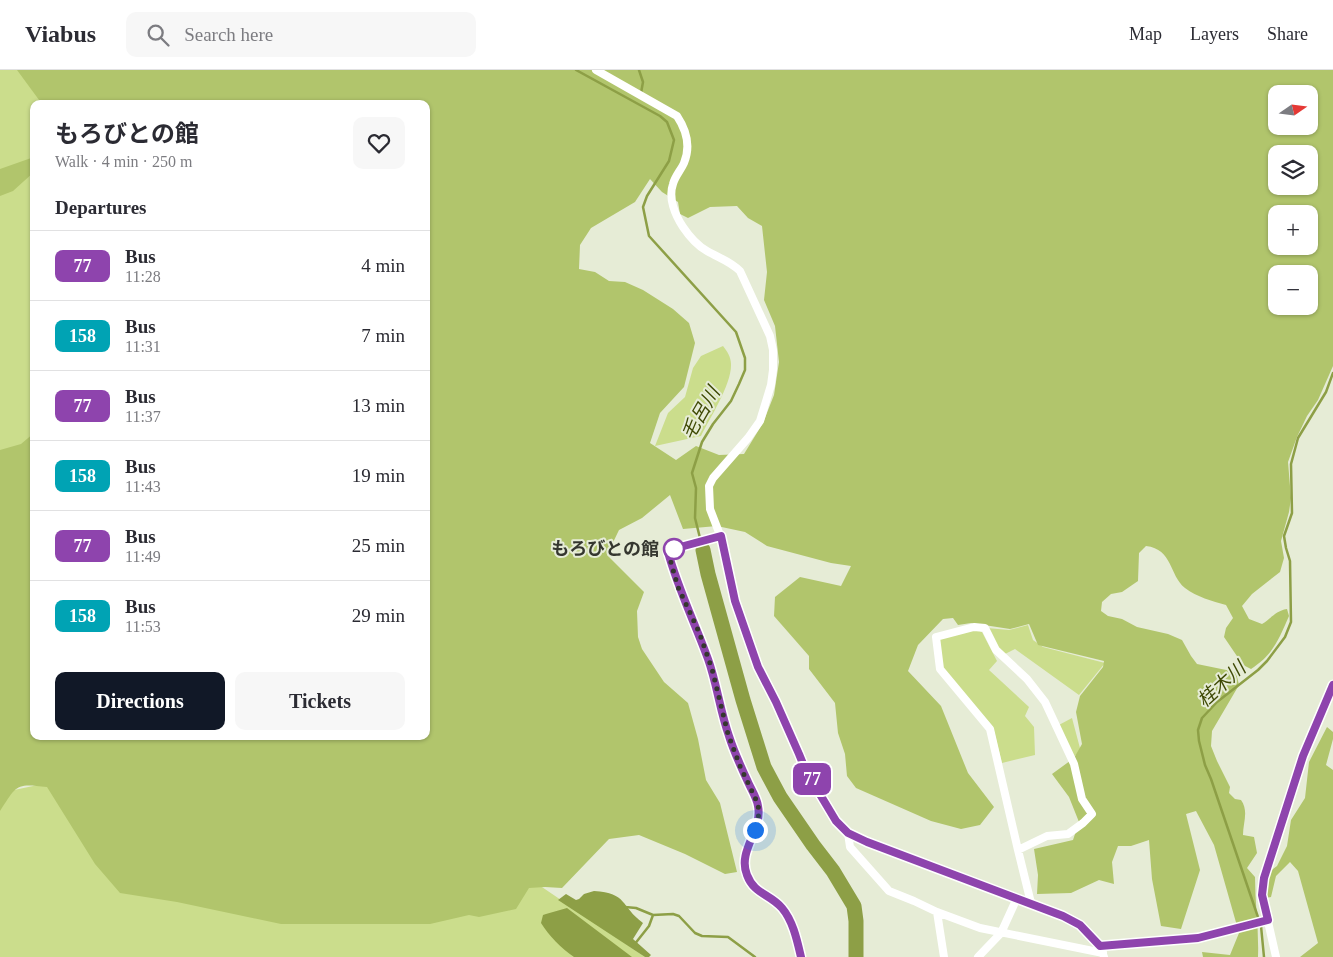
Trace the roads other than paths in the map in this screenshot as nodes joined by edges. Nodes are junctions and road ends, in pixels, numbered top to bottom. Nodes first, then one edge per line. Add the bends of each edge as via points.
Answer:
1 (596, 70) edge
2 (718, 536) junction
3 (1333, 685) edge
4 (848, 833) junction
5 (1018, 850) junction
6 (1017, 898) junction
7 (1031, 903) junction
8 (937, 912) junction
9 (1266, 920) junction
10 (1001, 933) junction
11 (1102, 952) edge
12 (801, 957) edge
13 (944, 957) edge
14 (978, 957) edge
15 (1276, 957) edge

1 - 2 street via 677,116 688,140 684,164 673,183 672,203 677,217 694,241 740,271 773,343 771,385 760,420 709,486 710,509
2 - 4 street via 735,601 758,667 806,771 836,821
2 - 12 street via 669,550 671,564 712,669 728,734 758,804 759,814 744,862 746,874 752,886 786,914
3 - 9 street via 1303,756 1264,878 1262,895
4 - 6 street
4 - 8 street via 850,847 885,888
5 - 5 street via 990,729 940,669 936,637 974,627 986,628 996,650 1028,679 1045,702 1074,764 1082,799 1092,814 1068,834 1047,836
5 - 7 street
6 - 7 street
6 - 10 street
7 - 11 street via 1080,925
8 - 10 street
8 - 13 street
9 - 11 street via 1198,938
9 - 15 street
10 - 11 street
10 - 14 street

